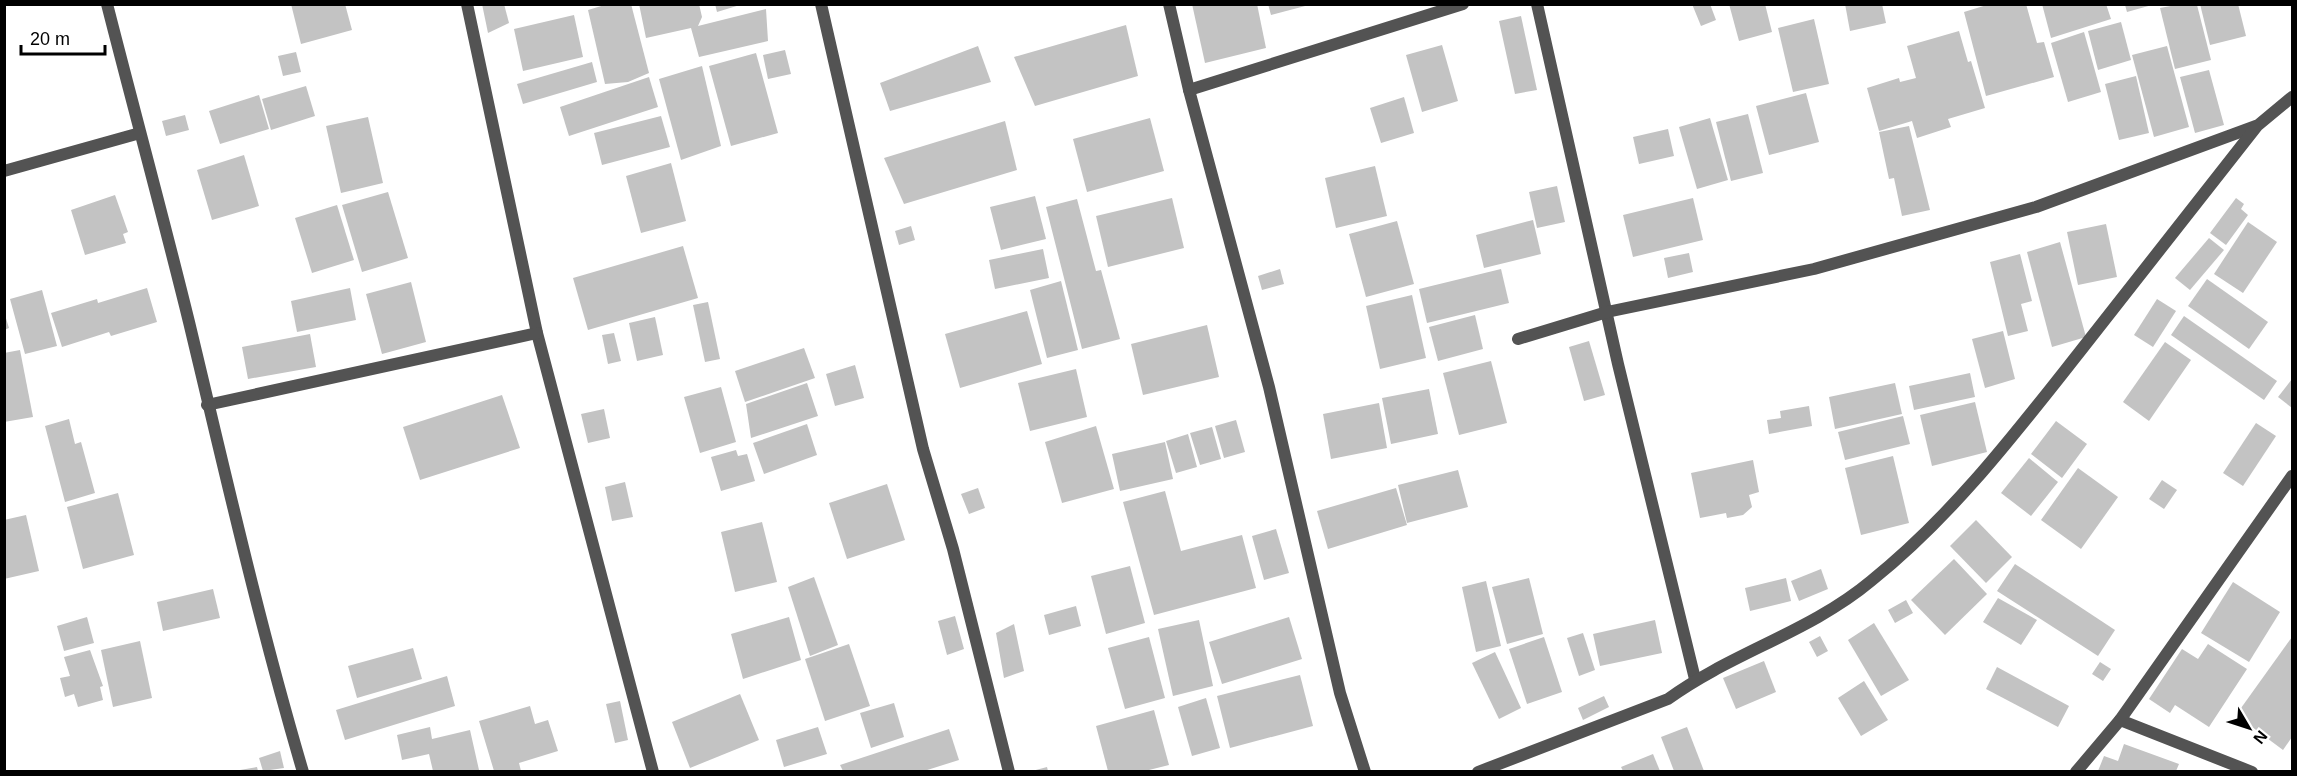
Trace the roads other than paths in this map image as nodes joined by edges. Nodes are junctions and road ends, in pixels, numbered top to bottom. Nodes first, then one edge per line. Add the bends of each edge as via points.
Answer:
1 (106, 4) edge
2 (467, 4) edge
3 (821, 4) edge
4 (1169, 4) edge
5 (1463, 4) edge
6 (1537, 4) edge
7 (1189, 90) junction
8 (2292, 98) edge
9 (2257, 126) junction
10 (140, 133) junction
11 (4, 171) edge
12 (1606, 312) junction
13 (537, 333) junction
14 (1518, 339) dead end
15 (207, 405) junction
16 (2292, 476) edge
17 (1695, 679) junction
18 (2120, 720) junction
19 (303, 771) edge
20 (653, 771) edge
21 (1009, 771) edge
22 (1365, 771) edge
23 (1478, 771) edge
24 (2076, 771) edge
25 (2252, 771) edge

1 - 10 street
2 - 13 street
3 - 21 street via 918,428
4 - 7 street
5 - 7 street
6 - 12 street
7 - 22 street via 1269,387 1340,693
8 - 9 street
9 - 12 street via 2036,207 1814,269
9 - 17 street via 1989,466 1917,541 1825,614
10 - 11 street
10 - 15 street
12 - 14 street
12 - 17 street
13 - 15 street
13 - 20 street
15 - 19 street
16 - 18 street
17 - 23 street via 1668,699
18 - 24 street
18 - 25 street

